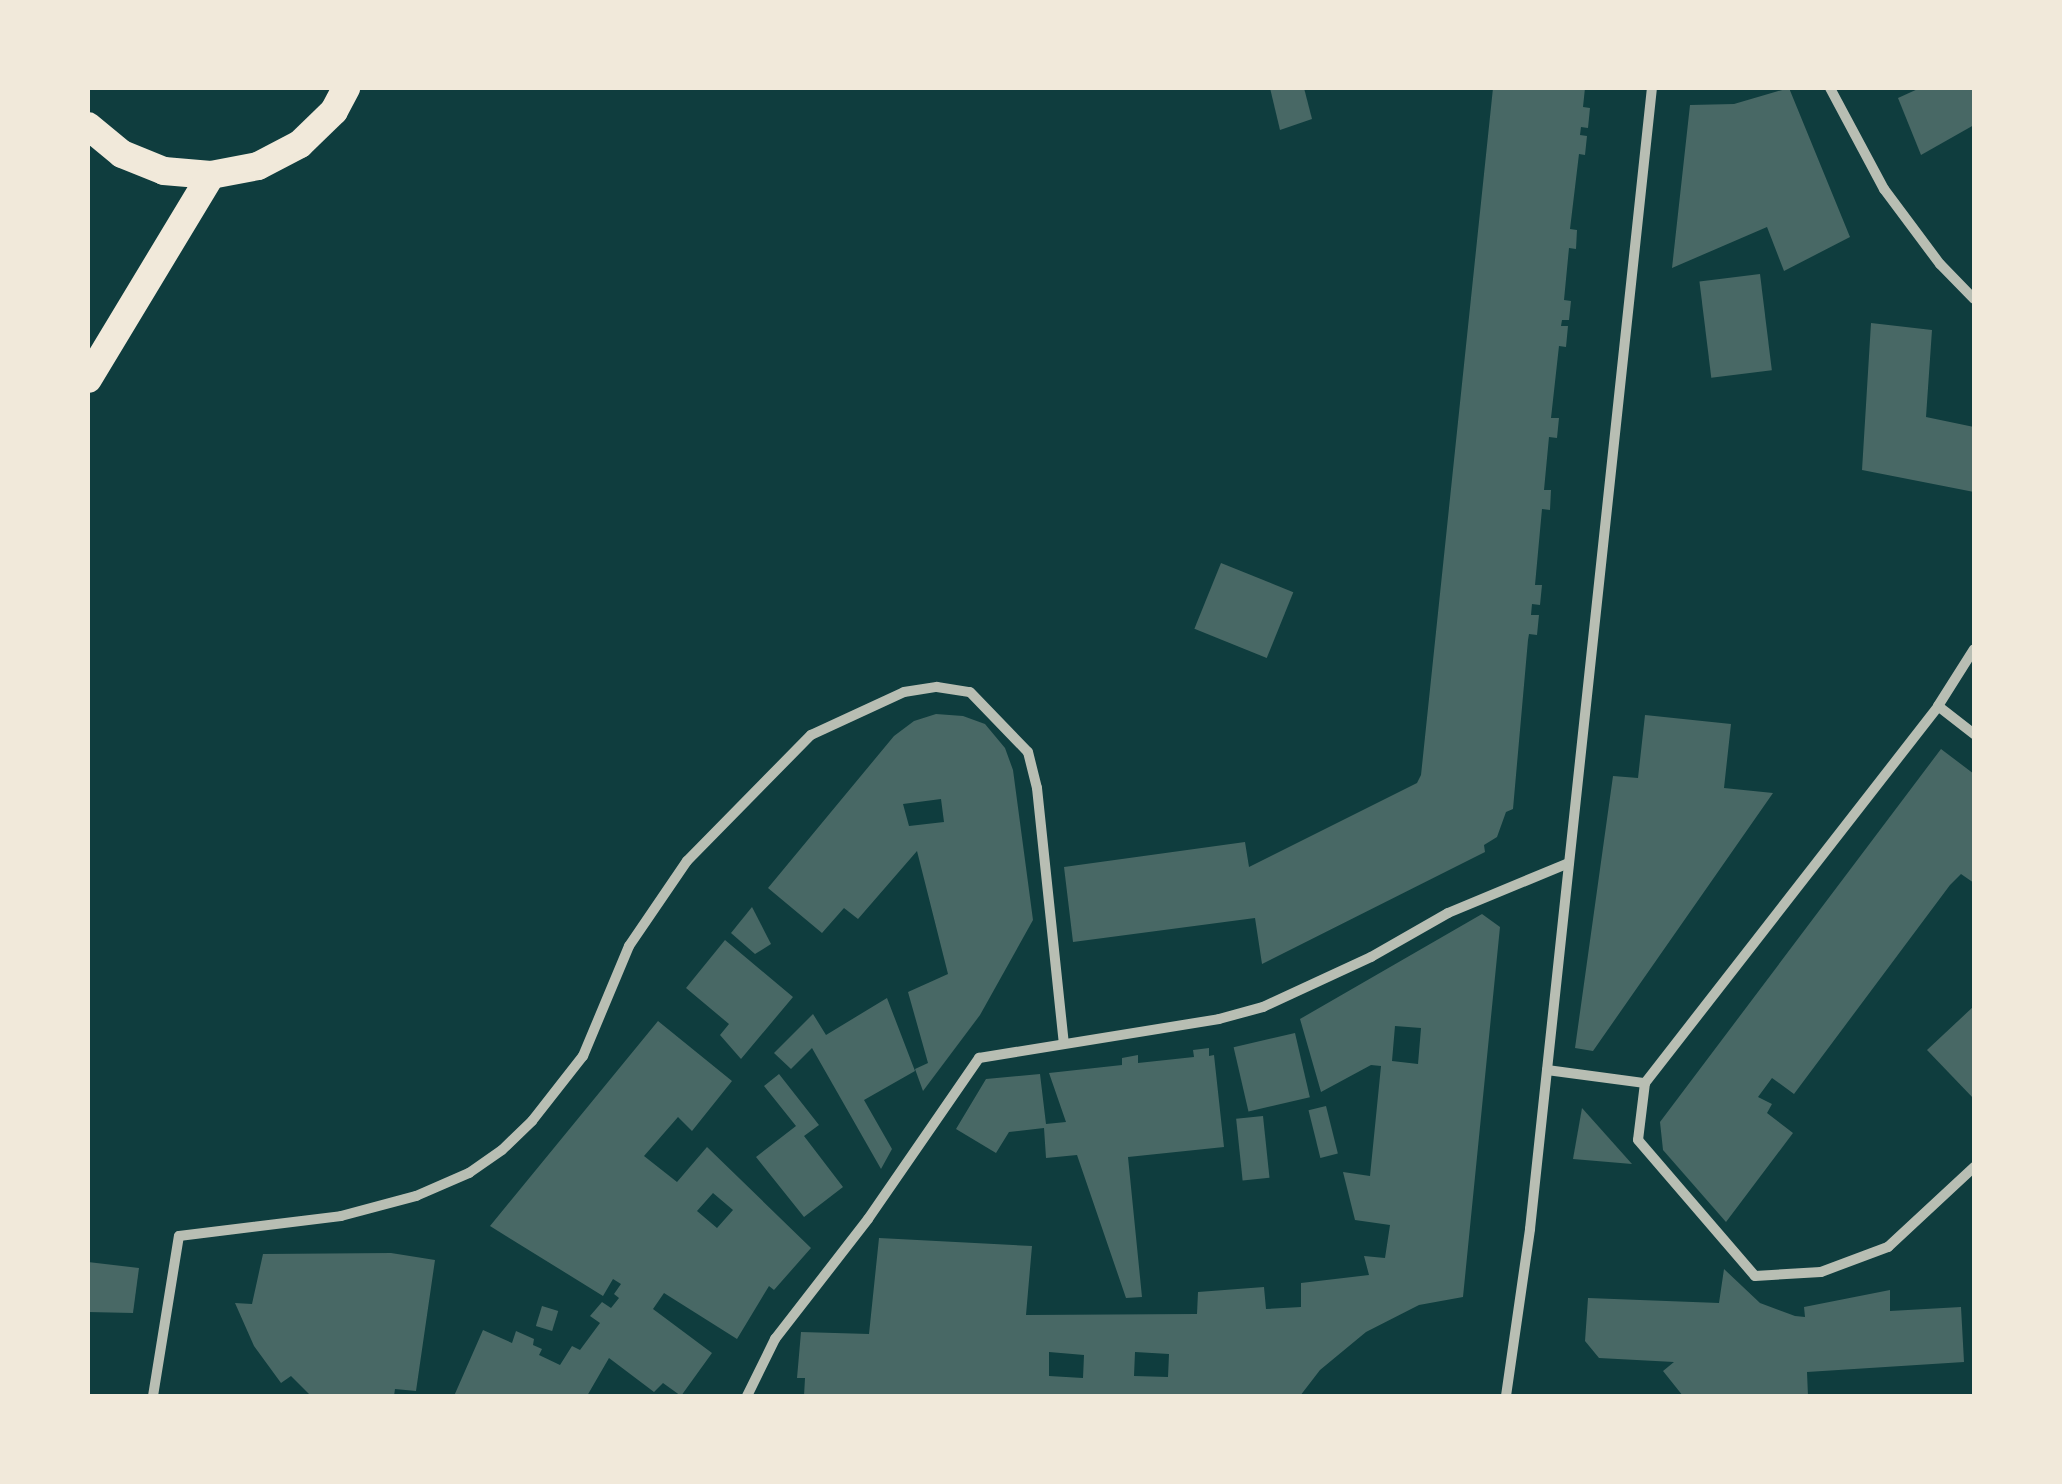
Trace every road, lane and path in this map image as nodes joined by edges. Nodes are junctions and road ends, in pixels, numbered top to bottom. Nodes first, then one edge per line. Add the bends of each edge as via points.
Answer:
1 (346, 88) edge
2 (1652, 88) edge
3 (1830, 88) edge
4 (88, 126) edge
5 (211, 175) junction
6 (1974, 299) edge
7 (88, 379) edge
8 (1974, 649) edge
9 (1938, 706) junction
10 (1974, 734) edge
11 (1569, 863) junction
12 (1064, 1044) junction
13 (1546, 1070) junction
14 (1645, 1083) junction
15 (1974, 1167) edge
16 (153, 1396) edge
17 (747, 1396) edge
18 (1506, 1396) edge

1 - 5 highway via 334,111 300,144 258,166
2 - 11 street
3 - 6 street via 1884,190
4 - 5 highway via 122,154 164,171
5 - 7 highway
8 - 9 street
9 - 10 street
9 - 14 street
11 - 12 street via 1448,914 1263,1007
11 - 13 street
12 - 16 street via 1028,752 970,692 904,692 811,735 687,861 629,946 583,1056 502,1150 416,1196 341,1216 179,1236
12 - 17 street via 979,1058 775,1339
13 - 14 street
13 - 18 street
14 - 15 street via 1638,1140 1755,1276 1821,1272 1888,1247

